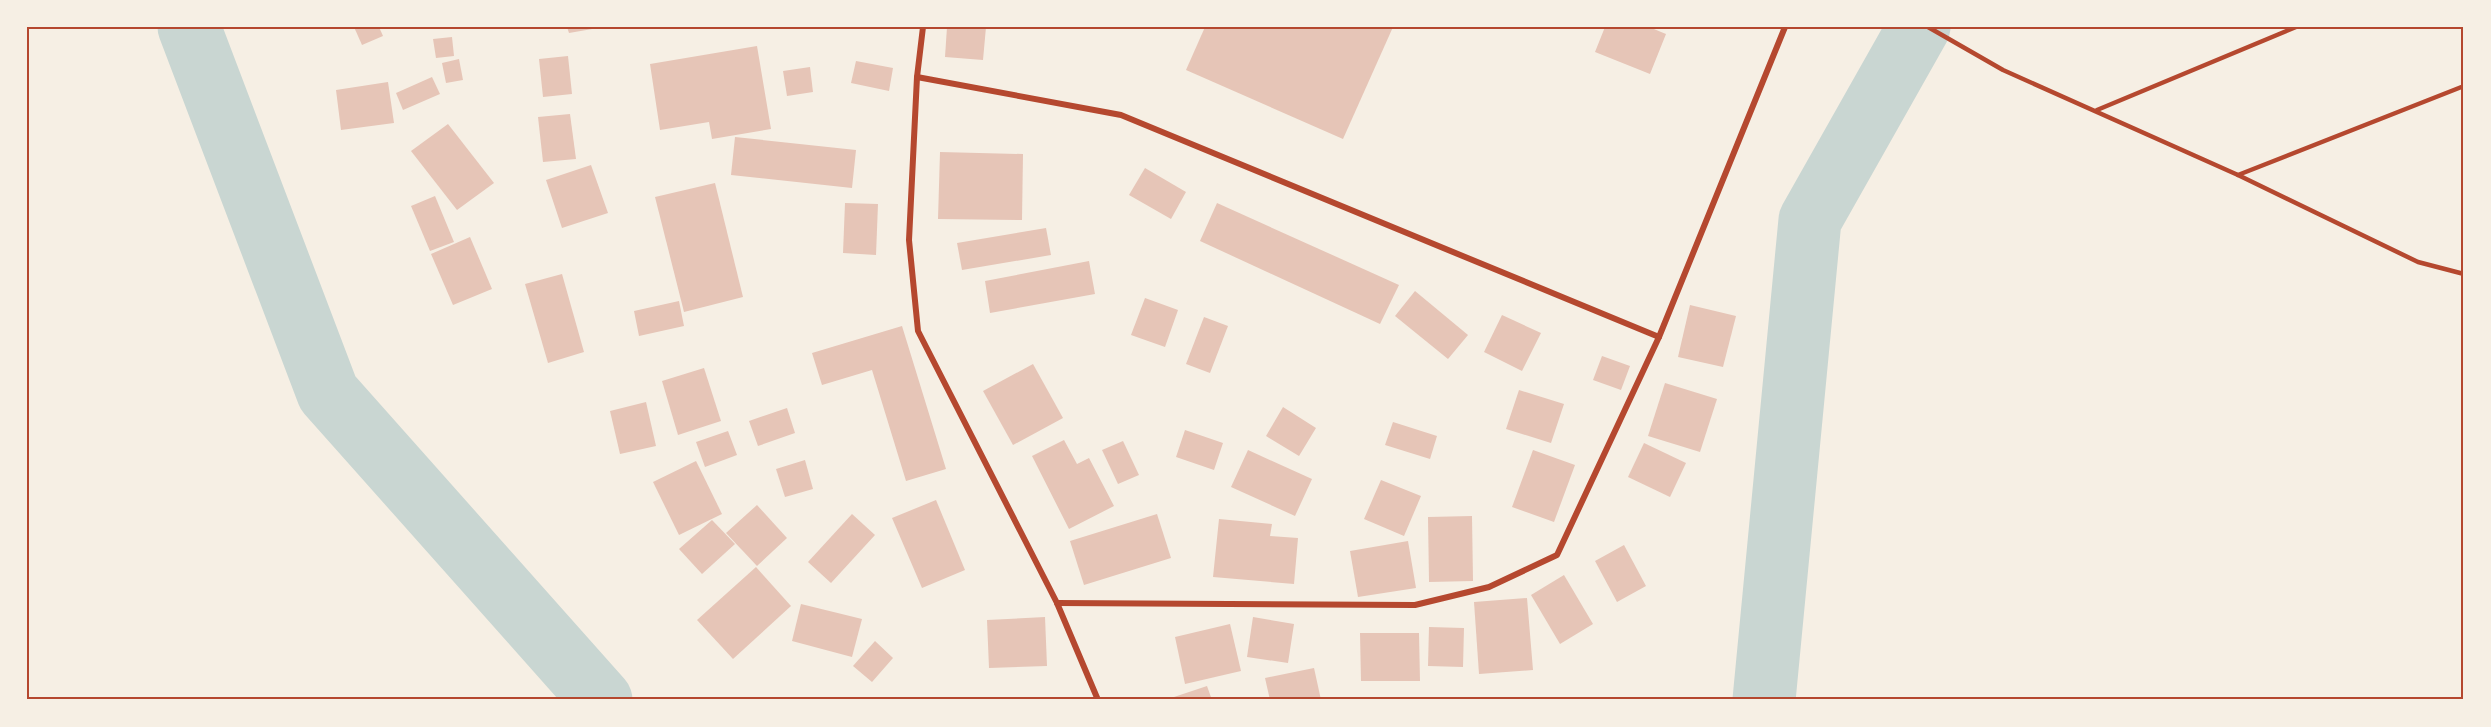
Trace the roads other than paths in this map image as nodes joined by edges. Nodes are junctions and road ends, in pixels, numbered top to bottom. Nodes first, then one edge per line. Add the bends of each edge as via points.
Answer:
1 (923, 27) edge
2 (1785, 27) edge
3 (1928, 27) edge
4 (2296, 27) edge
5 (917, 77) junction
6 (2464, 86) edge
7 (2097, 110) junction
8 (2238, 175) junction
9 (2464, 274) edge
10 (1659, 337) junction
11 (1057, 603) junction
12 (1098, 700) edge

1 - 5 street
2 - 10 street
3 - 7 lane via 2003,70
4 - 7 lane
5 - 10 street via 1121,115
5 - 11 street via 909,240 918,331
6 - 8 lane
7 - 8 lane
8 - 9 lane via 2418,262
10 - 11 street via 1557,555 1489,587 1415,605
11 - 12 street

